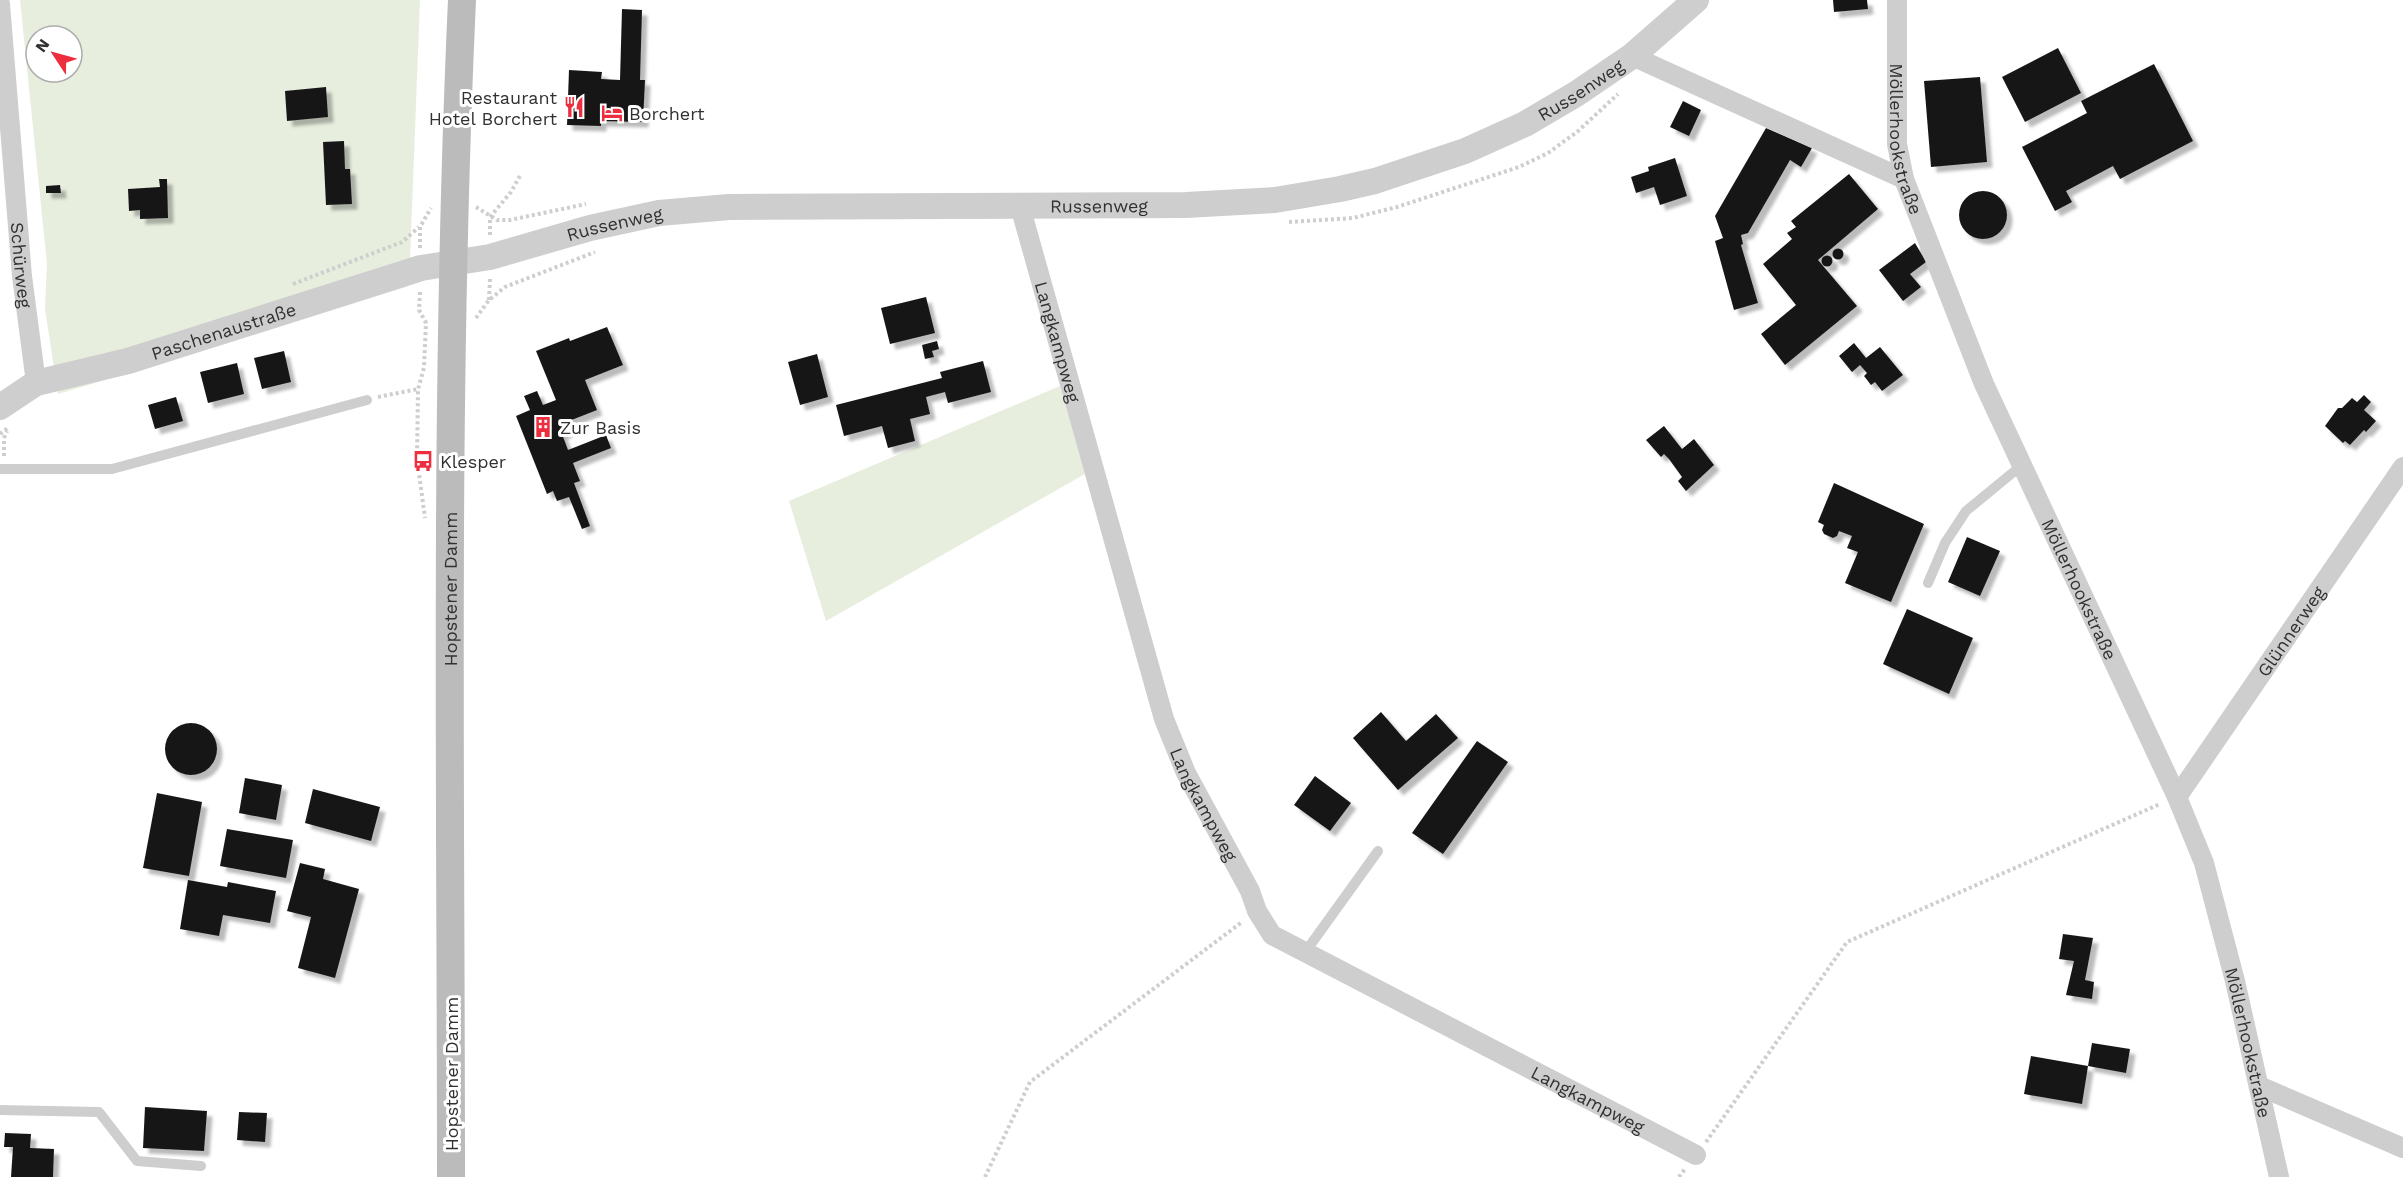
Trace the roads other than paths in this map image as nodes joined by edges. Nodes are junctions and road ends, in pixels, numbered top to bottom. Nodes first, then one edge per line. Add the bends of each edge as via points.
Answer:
1 (462, 0) edge
2 (1696, 0) edge
3 (1896, 0) edge
4 (0, 4) edge
5 (1632, 56) junction
6 (1904, 179) junction
7 (1020, 206) junction
8 (453, 264) junction
9 (36, 382) junction
10 (367, 400) road end
11 (3, 418) edge
12 (2022, 465) junction
13 (2403, 467) edge
14 (3, 469) edge
15 (1928, 583) dead end
16 (2177, 796) junction
17 (1378, 851) dead end
18 (1306, 951) junction
19 (2259, 1086) junction
20 (0, 1110) edge
21 (2403, 1148) edge
22 (1696, 1155) road end
23 (201, 1166) dead end
24 (451, 1177) edge
25 (2279, 1177) edge

1 - 8 main road, Hopstener Damm via 443,208
2 - 5 street, Russenweg
3 - 6 street, Möllerhookstraße via 1898,144
4 - 9 street, Schürweg via 22,276
5 - 6 street
5 - 7 street, Russenweg via 1525,124 1466,152 1375,181 1275,200
6 - 12 street, Möllerhookstraße via 1984,384
7 - 8 street, Russenweg via 729,207 659,213
7 - 18 street, Langkampweg via 1164,719 1186,773 1257,911 1272,934
8 - 9 street, Paschenaustraße via 421,268 129,361
8 - 24 main road, Hopstener Damm
9 - 11 street, Paschenaustraße
10 - 14 lane via 112,469
12 - 15 lane via 1966,511 1945,543
12 - 16 street, Möllerhookstraße
13 - 16 street, Glünnerweg
16 - 19 street, Möllerhookstraße via 2204,863
17 - 18 lane
18 - 22 street, Langkampweg
19 - 21 street
19 - 25 street, Möllerhookstraße
20 - 23 lane via 99,1112 137,1161

